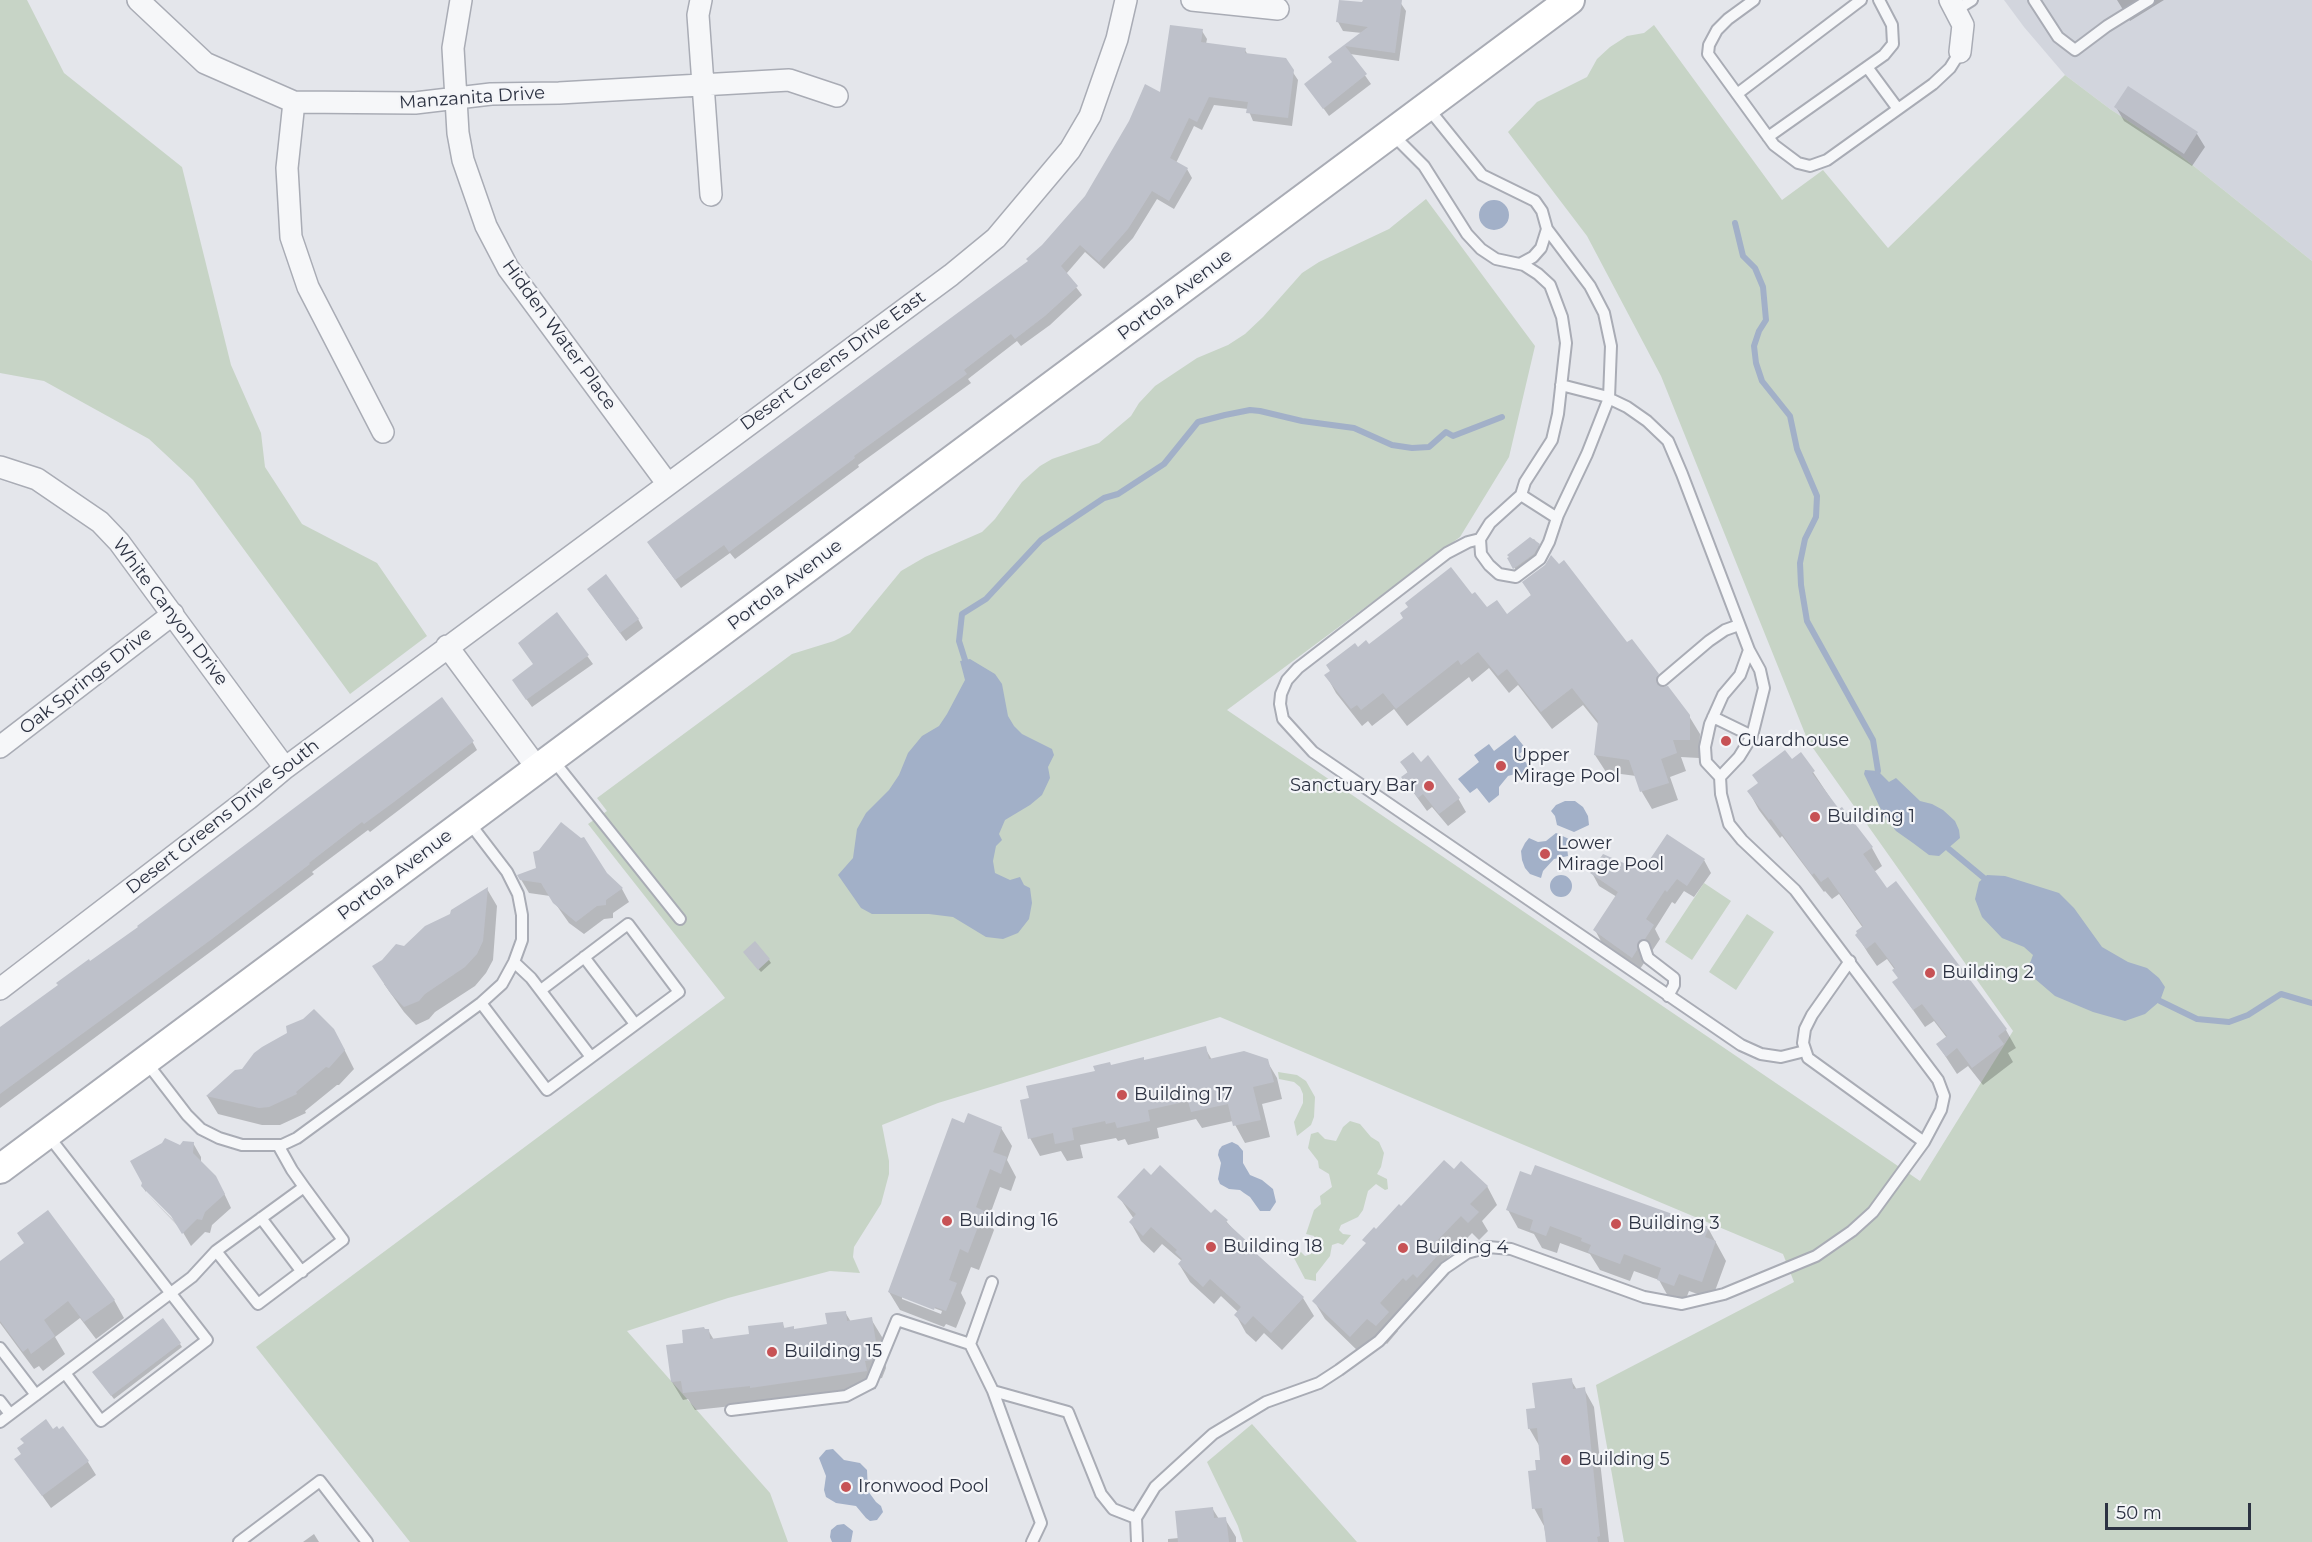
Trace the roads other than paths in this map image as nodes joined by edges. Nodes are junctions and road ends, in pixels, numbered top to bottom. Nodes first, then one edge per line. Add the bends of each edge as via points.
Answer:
1 (138, 0) edge
2 (461, 0) edge
3 (701, 0) edge
4 (1126, 0) edge
5 (1192, 0) edge
6 (1570, 0) edge
7 (1754, 0) edge
8 (1861, 0) edge
9 (1879, 0) edge
10 (2034, 0) edge
11 (2149, 0) edge
12 (1959, 3) edge
13 (1278, 9) dead end
14 (1960, 52) joint
15 (1867, 67) junction
16 (703, 83) junction
17 (1737, 94) junction
18 (837, 96) dead end
19 (457, 98) junction
20 (294, 102) junction
21 (1428, 108) junction
22 (1898, 109) junction
23 (1392, 134) junction
24 (1768, 137) junction
25 (711, 195) dead end
26 (1547, 229) junction
27 (1520, 264) junction
28 (1561, 385) junction
29 (1609, 398) junction
30 (382, 432) dead end
31 (0, 467) edge
32 (667, 483) junction
33 (1521, 495) junction
34 (1557, 518) junction
35 (1480, 539) junction
36 (173, 615) junction
37 (1739, 625) junction
38 (447, 646) junction
39 (1749, 650) junction
40 (1663, 680) dead end
41 (1713, 717) junction
42 (1752, 735) junction
43 (0, 747) edge
44 (545, 764) junction
45 (285, 768) junction
46 (1720, 777) junction
47 (468, 820) junction
48 (680, 919) dead end
49 (1644, 946) dead end
50 (584, 957) junction
51 (1850, 961) junction
52 (514, 962) junction
53 (0, 989) edge
54 (541, 990) junction
55 (1668, 996) junction
56 (481, 1003) junction
57 (635, 1024) junction
58 (1805, 1051) junction
59 (591, 1057) junction
60 (146, 1062) junction
61 (47, 1134) junction
62 (1924, 1142) junction
63 (278, 1145) junction
64 (0, 1169) edge
65 (304, 1187) junction
66 (261, 1218) junction
67 (216, 1251) junction
68 (302, 1272) junction
69 (992, 1282) dead end
70 (170, 1293) junction
71 (970, 1344) junction
72 (0, 1348) edge
73 (65, 1373) junction
74 (993, 1391) junction
75 (36, 1395) junction
76 (0, 1401) edge
77 (731, 1410) dead end
78 (10, 1414) junction
79 (0, 1422) edge
80 (1136, 1518) junction
81 (239, 1542) edge
82 (367, 1542) edge
83 (1032, 1542) edge
84 (1137, 1542) edge

1 - 20 street, Manzanita Drive via 205,63
2 - 19 street, Hidden Water Place via 453,48
3 - 16 street via 698,15
4 - 32 street, Desert Greens Drive East via 1090,116 1070,150 996,238
5 - 13 street
6 - 21 main road, Portola Avenue
7 - 17 lane via 1717,30 1709,45 1708,54
8 - 17 lane
9 - 15 lane via 1892,25 1893,44
10 - 11 lane via 2058,37 2076,50
12 - 14 street via 1963,25
14 - 22 lane via 1933,84
15 - 22 lane
15 - 24 lane
16 - 18 street, Manzanita Drive via 789,80
16 - 19 street, Manzanita Drive
16 - 25 street
17 - 24 lane
19 - 20 street, Manzanita Drive via 375,104
19 - 32 street, Hidden Water Place via 463,160 486,226 508,268
20 - 30 street via 287,168 291,237 308,287
21 - 23 main road, Portola Avenue
21 - 26 lane via 1482,175 1535,201
22 - 24 lane via 1827,160 1810,166 1798,163
23 - 27 lane via 1424,166 1467,234 1481,249 1497,259
23 - 44 main road, Portola Avenue
26 - 27 lane via 1541,248
26 - 29 lane via 1577,265 1604,313 1611,345
27 - 28 lane via 1550,285 1562,317 1566,343
28 - 29 lane
28 - 33 lane via 1552,440
29 - 34 lane
29 - 37 lane via 1647,421 1668,441
31 - 36 street, White Canyon Drive via 37,479 100,522
32 - 38 street, Desert Greens Drive East
33 - 34 lane
33 - 35 lane via 1490,523
34 - 35 lane via 1540,559 1516,577 1499,574 1489,565 1481,554
35 - 55 lane via 1448,553 1298,668 1281,694 1283,719 1312,752
36 - 43 street, Oak Springs Drive
36 - 45 street, White Canyon Drive
37 - 39 lane
37 - 40 lane via 1709,641
38 - 44 street
38 - 45 street, Desert Greens Drive South
39 - 41 lane via 1740,675 1723,694
39 - 42 lane via 1764,688
41 - 42 lane
41 - 46 lane via 1705,747 1706,762
42 - 46 lane
44 - 47 main road, Portola Avenue
44 - 48 lane
45 - 53 street, Desert Greens Drive South
46 - 51 lane via 1720,795 1730,824 1795,890
47 - 52 lane via 507,872 518,894 522,940
47 - 60 main road, Portola Avenue
49 - 55 lane via 1648,958 1674,978
50 - 54 lane
50 - 57 lane
50 - 57 lane via 628,924 679,992
51 - 58 lane via 1809,1022 1803,1043
51 - 62 lane via 1938,1080 1944,1096 1941,1110
52 - 54 lane
52 - 56 lane via 502,984
54 - 59 lane
55 - 58 lane via 1761,1054 1780,1057
56 - 59 lane via 547,1090
56 - 63 lane via 297,1138
57 - 59 lane
58 - 62 lane via 1808,1058
60 - 61 main road, Portola Avenue
60 - 63 lane via 201,1129 242,1145
61 - 64 main road, Portola Avenue
61 - 70 lane
62 - 80 lane via 1873,1212 1852,1231 1816,1256 1724,1294 1682,1304 1644,1297 1511,1249 1488,1247 1467,1253 1445,1268 1379,1341 1339,1370 1319,1383 1266,1402 1213,1434 1155,1488
63 - 65 lane
65 - 66 lane
65 - 68 lane via 343,1240
66 - 67 lane
66 - 68 lane
67 - 68 lane via 258,1304
67 - 70 lane via 192,1277
69 - 71 lane
70 - 73 lane
70 - 73 lane via 207,1340 101,1421
71 - 74 lane
71 - 77 lane via 897,1320 871,1383 846,1396
72 - 75 lane
73 - 75 lane
74 - 80 lane via 1068,1412 1101,1494 1113,1509
74 - 83 lane via 1041,1523
75 - 78 lane
76 - 78 lane
78 - 79 lane
80 - 84 lane
81 - 82 lane via 320,1481

